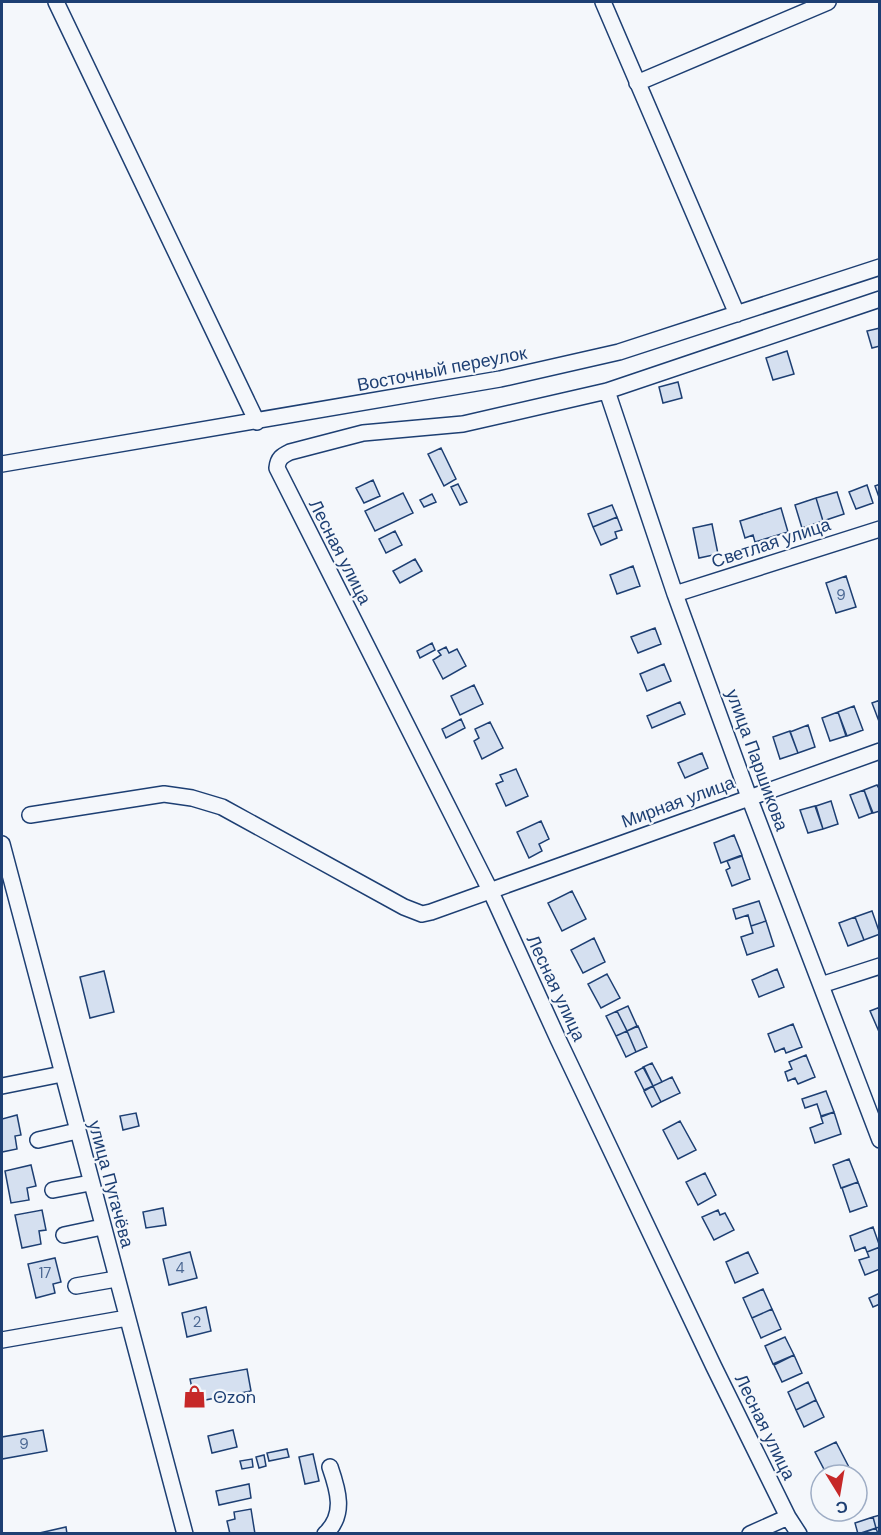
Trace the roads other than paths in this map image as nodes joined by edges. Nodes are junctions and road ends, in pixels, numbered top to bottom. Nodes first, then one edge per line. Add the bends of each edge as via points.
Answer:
1 (56, 2) edge
2 (603, 2) edge
3 (828, 2) edge
4 (637, 82) junction
5 (879, 267) edge
6 (879, 298) edge
7 (737, 314) junction
8 (607, 391) junction
9 (257, 422) junction
10 (2, 464) edge
11 (879, 529) edge
12 (675, 594) junction
13 (879, 751) edge
14 (749, 797) junction
15 (30, 815) dead end
16 (2, 844) edge
17 (491, 892) junction
18 (879, 966) edge
19 (821, 985) junction
20 (62, 1074) junction
21 (2, 1086) edge
22 (77, 1131) junction
23 (38, 1140) dead end
24 (879, 1140) edge
25 (90, 1182) junction
26 (53, 1190) dead end
27 (102, 1227) junction
28 (64, 1235) dead end
29 (116, 1279) junction
30 (76, 1286) dead end
31 (127, 1318) junction
32 (2, 1340) edge
33 (330, 1467) dead end
34 (788, 1517) junction
35 (185, 1533) edge
36 (325, 1533) edge
37 (750, 1533) edge
38 (800, 1533) edge

1 - 9 street
2 - 4 street
3 - 4 street
4 - 7 street
5 - 7 street, Восточный переулок
6 - 8 street
7 - 9 street, Восточный переулок via 619,352 501,379
8 - 12 street, улица Паршикова
8 - 17 street, Лесная улица via 463,424 363,433 290,452 277,461 279,476
9 - 10 street, Восточный переулок
11 - 12 street, Светлая улица
12 - 14 street, улица Паршикова
13 - 14 street, Мирная улица
14 - 17 street, Мирная улица
14 - 19 street, улица Паршикова
15 - 17 street, Мирная улица via 164,794 192,798 222,807 412,912 431,912
16 - 20 street, улица Пугачёва
17 - 34 street, Лесная улица
18 - 19 street
19 - 24 street, улица Паршикова
20 - 21 street
20 - 22 street, улица Пугачёва
22 - 23 street
22 - 25 street, улица Пугачёва
25 - 26 street
25 - 27 street, улица Пугачёва
27 - 28 street
27 - 29 street, улица Пугачёва
29 - 30 street
29 - 31 street, улица Пугачёва
31 - 32 street
31 - 35 street, улица Пугачёва
33 - 36 street via 339,1507 332,1527
34 - 37 street
34 - 38 street, Лесная улица

